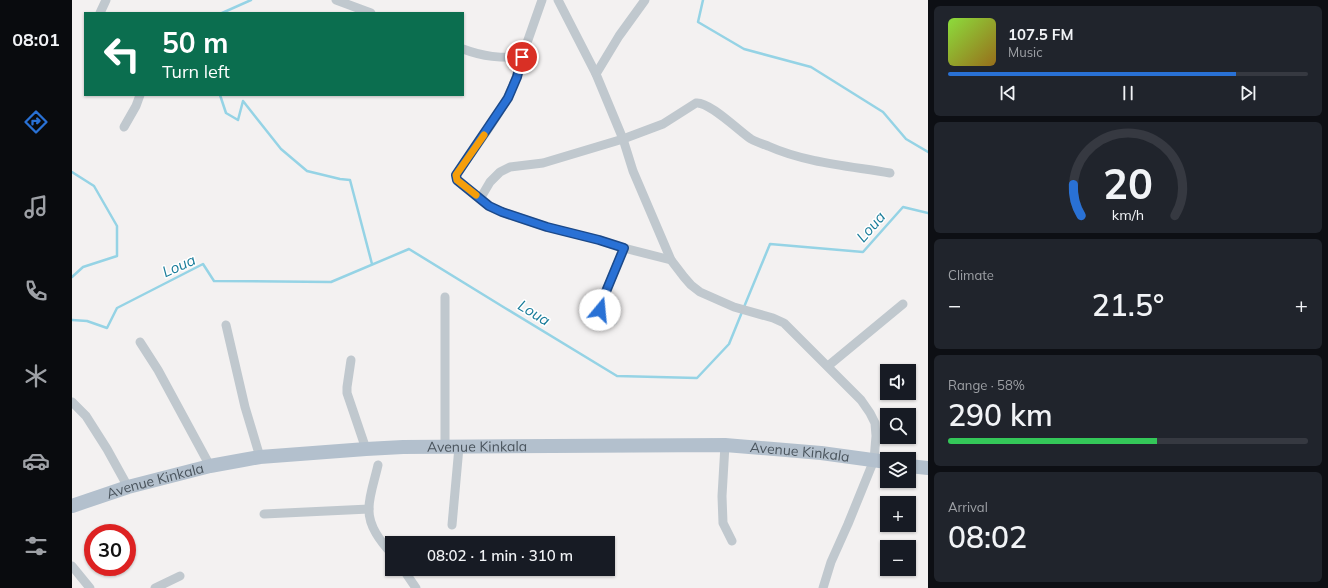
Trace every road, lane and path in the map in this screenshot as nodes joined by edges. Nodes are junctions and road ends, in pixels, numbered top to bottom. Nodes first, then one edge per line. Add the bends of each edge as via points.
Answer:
1 (106, 0) edge
2 (336, 0) edge
3 (542, 0) edge
4 (558, 0) edge
5 (645, 0) edge
6 (100, 12) edge
7 (368, 12) edge
8 (464, 48) edge
9 (522, 57) junction
10 (596, 74) junction
11 (140, 96) edge
12 (124, 127) dead end
13 (623, 139) junction
14 (890, 173) dead end
15 (480, 199) junction
16 (624, 248) junction
17 (671, 260) junction
18 (445, 297) dead end
19 (903, 304) dead end
20 (613, 321) dead end
21 (226, 325) dead end
22 (140, 342) dead end
23 (351, 360) dead end
24 (828, 366) junction
25 (72, 402) edge
26 (725, 444) junction
27 (452, 447) junction
28 (366, 449) junction
29 (260, 457) junction
30 (880, 461) edge
31 (378, 465) dead end
32 (210, 466) junction
33 (916, 467) edge
34 (928, 468) edge
35 (128, 487) junction
36 (72, 506) edge
37 (369, 508) junction
38 (264, 514) dead end
39 (452, 525) dead end
40 (732, 541) dead end
41 (385, 546) edge
42 (72, 566) edge
43 (180, 576) dead end
44 (408, 576) edge
45 (90, 588) edge
46 (155, 588) edge
47 (416, 588) edge
48 (823, 588) edge

1 - 6 street
2 - 7 street
3 - 9 street
4 - 10 street
5 - 10 street
8 - 9 street via 500,58
9 - 15 street via 508,98 456,175 457,180
10 - 13 street
11 - 12 street
13 - 14 street via 663,124 699,102 752,139 780,152
13 - 15 street via 543,163 510,167 490,182
13 - 17 street via 633,171
15 - 16 street via 507,214
16 - 17 street
16 - 20 street via 599,308
17 - 24 street via 700,292 734,307 784,323
18 - 27 street
19 - 24 street
21 - 29 street via 245,407
22 - 32 street
23 - 28 street via 347,393
24 - 30 street via 870,412 875,423
25 - 35 street via 86,416 108,449
26 - 27 main road, Avenue Kinkala
26 - 30 main road, Avenue Kinkala
26 - 40 street via 723,523
27 - 28 main road, Avenue Kinkala
27 - 39 street
28 - 29 main road, Avenue Kinkala
29 - 32 main road, Avenue Kinkala
30 - 48 street via 848,524 831,562
31 - 37 street
32 - 35 main road, Avenue Kinkala
33 - 34 main road
35 - 36 main road, Avenue Kinkala
37 - 38 street
37 - 41 street via 378,538
42 - 45 street
43 - 46 street
44 - 47 street

